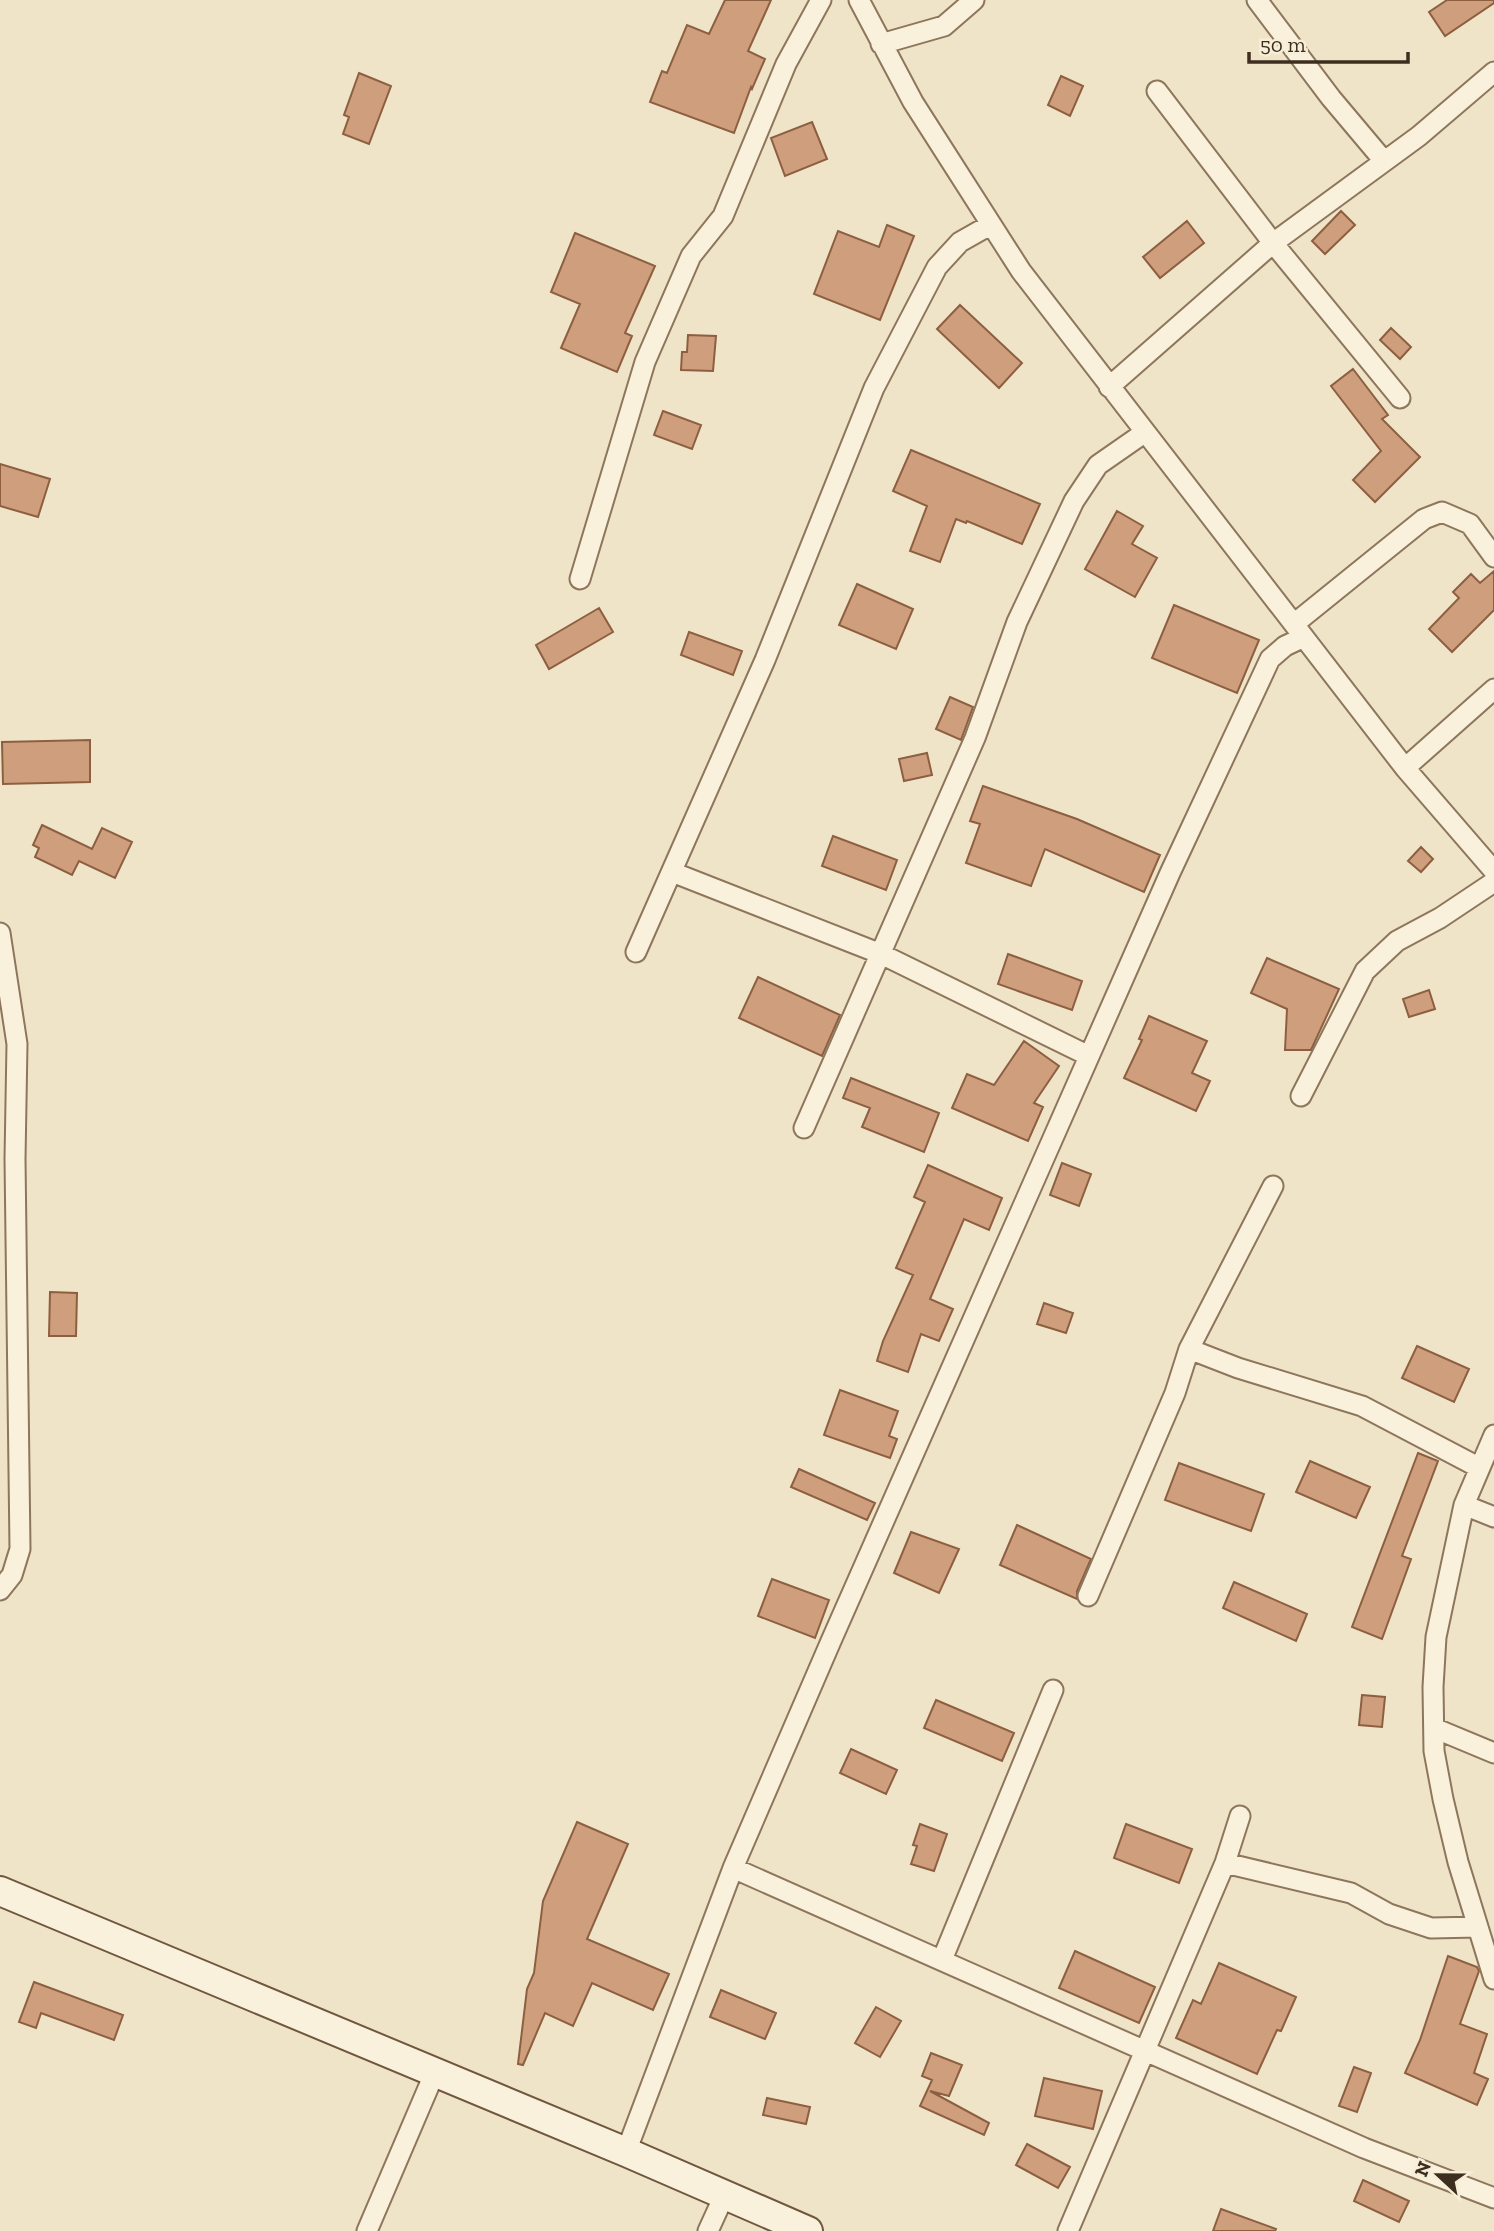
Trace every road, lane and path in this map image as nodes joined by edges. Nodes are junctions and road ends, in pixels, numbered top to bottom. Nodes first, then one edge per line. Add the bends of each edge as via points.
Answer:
1 (821, 0) edge
2 (859, 0) edge
3 (974, 0) edge
4 (1257, 0) edge
5 (881, 44) junction
6 (1494, 72) edge
7 (1157, 92) dead end
8 (1384, 161) junction
9 (990, 225) junction
10 (1273, 243) junction
11 (1109, 387) junction
12 (1400, 398) dead end
13 (1144, 433) junction
14 (1494, 557) edge
15 (580, 579) dead end
16 (1299, 631) junction
17 (1494, 689) edge
18 (1405, 768) junction
19 (1494, 871) edge
20 (672, 872) junction
21 (1494, 882) edge
22 (0, 933) edge
23 (636, 953) dead end
24 (881, 954) junction
25 (2, 960) edge
26 (1089, 1056) junction
27 (1301, 1096) dead end
28 (804, 1128) dead end
29 (1273, 1186) dead end
30 (1189, 1349) junction
31 (1494, 1435) edge
32 (1478, 1467) junction
33 (1464, 1505) junction
34 (1494, 1517) edge
35 (0, 1590) edge
36 (1088, 1596) dead end
37 (1053, 1690) dead end
38 (1434, 1728) junction
39 (1494, 1754) edge
40 (1240, 1816) dead end
41 (1225, 1863) junction
42 (733, 1868) junction
43 (0, 1891) edge
44 (1478, 1927) junction
45 (942, 1960) junction
46 (1494, 1979) edge
47 (1145, 2050) junction
48 (435, 2072) junction
49 (626, 2152) junction
50 (724, 2196) junction
51 (1494, 2198) edge
52 (366, 2231) edge
53 (708, 2231) edge
54 (808, 2231) edge
55 (1068, 2231) edge

1 - 15 street via 786,64 723,216 691,256 645,362
2 - 5 street
3 - 5 street via 944,26
4 - 8 street
5 - 9 street
6 - 8 street
7 - 10 street
8 - 10 street
9 - 11 street
9 - 20 street via 960,242 937,267 874,388 765,660
10 - 11 street
10 - 12 street
11 - 13 street
13 - 16 street
13 - 24 street via 1098,465 1074,501 1017,622 975,738
14 - 16 street via 1470,524 1441,512 1424,519
16 - 18 street
16 - 26 street via 1270,659
17 - 18 street
18 - 19 street
20 - 23 street
20 - 24 street
21 - 27 street via 1398,941 1365,971
22 - 25 street
24 - 26 street
24 - 28 street
25 - 35 street via 17,1044 20,1549 12,1575
26 - 42 street
29 - 30 street
30 - 32 street via 1362,1406
30 - 36 street
31 - 32 street
32 - 33 street
33 - 34 street
33 - 38 street via 1436,1637
37 - 45 street
38 - 39 street
38 - 44 street via 1443,1799
40 - 41 street
41 - 44 street via 1351,1893 1389,1914 1432,1928
41 - 47 street
42 - 45 street
42 - 49 street
43 - 48 street
44 - 46 street
45 - 47 street
47 - 51 street via 1364,2148
47 - 55 street
48 - 49 street
48 - 52 street
49 - 50 street
50 - 53 street
50 - 54 street

